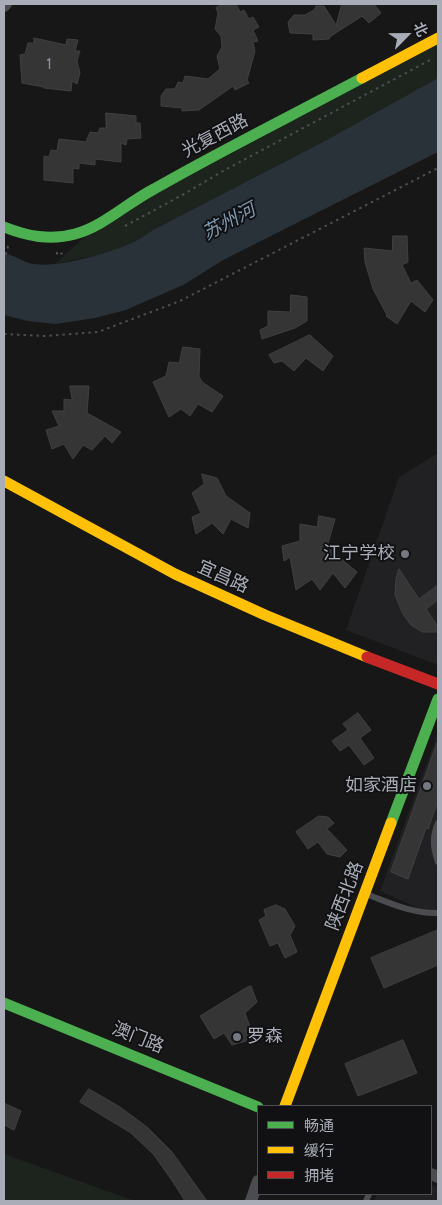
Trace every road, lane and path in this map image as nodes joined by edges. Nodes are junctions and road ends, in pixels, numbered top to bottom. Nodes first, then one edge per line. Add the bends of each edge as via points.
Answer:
1 (438, 38) edge
2 (438, 56) edge
3 (438, 168) edge
4 (4, 227) edge
5 (123, 227) dead end
6 (56, 237) junction
7 (9, 243) dead end
8 (74, 250) dead end
9 (4, 261) edge
10 (4, 334) edge
11 (4, 481) edge
12 (438, 684) edge
13 (438, 699) edge
14 (438, 823) edge
15 (438, 862) edge
16 (365, 894) junction
17 (438, 913) edge
18 (4, 1003) edge
19 (285, 1105) edge
20 (257, 1106) edge
21 (257, 1184) edge
22 (251, 1201) edge

1 - 6 street, 光复西路 via 147,193 98,223 80,232
2 - 5 path
3 - 10 path via 162,308 98,332 45,336
4 - 6 street, 光复西路 via 40,238
6 - 8 path via 57,255
7 - 9 path
11 - 12 street, 宜昌路 via 175,574 350,651
13 - 16 street, 陕西北路
14 - 15 lane via 433,839
16 - 17 lane via 408,909
16 - 19 street, 陕西北路
18 - 20 street, 澳门路
21 - 22 street

